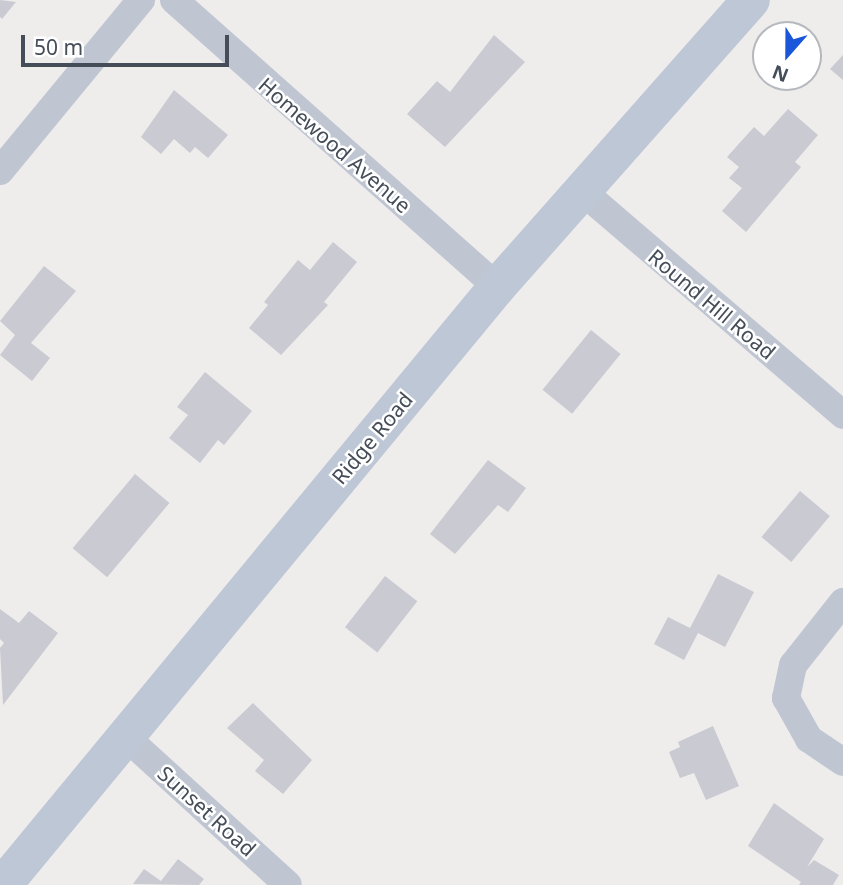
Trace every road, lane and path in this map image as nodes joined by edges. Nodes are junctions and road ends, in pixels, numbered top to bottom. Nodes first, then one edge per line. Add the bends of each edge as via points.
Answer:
1 (141, 0) edge
2 (174, 0) edge
3 (751, 0) edge
4 (0, 171) edge
5 (582, 191) junction
6 (497, 287) junction
7 (843, 415) edge
8 (843, 602) edge
9 (125, 737) junction
10 (843, 762) edge
11 (3, 885) edge
12 (288, 885) edge

1 - 4 street
2 - 6 street, Homewood Avenue
3 - 5 main road, Ridge Road
5 - 6 main road, Ridge Road
5 - 7 street, Round Hill Road
6 - 9 main road, Ridge Road
8 - 10 street via 793,665 786,698 809,739
9 - 11 main road, Ridge Road
9 - 12 street, Sunset Road

